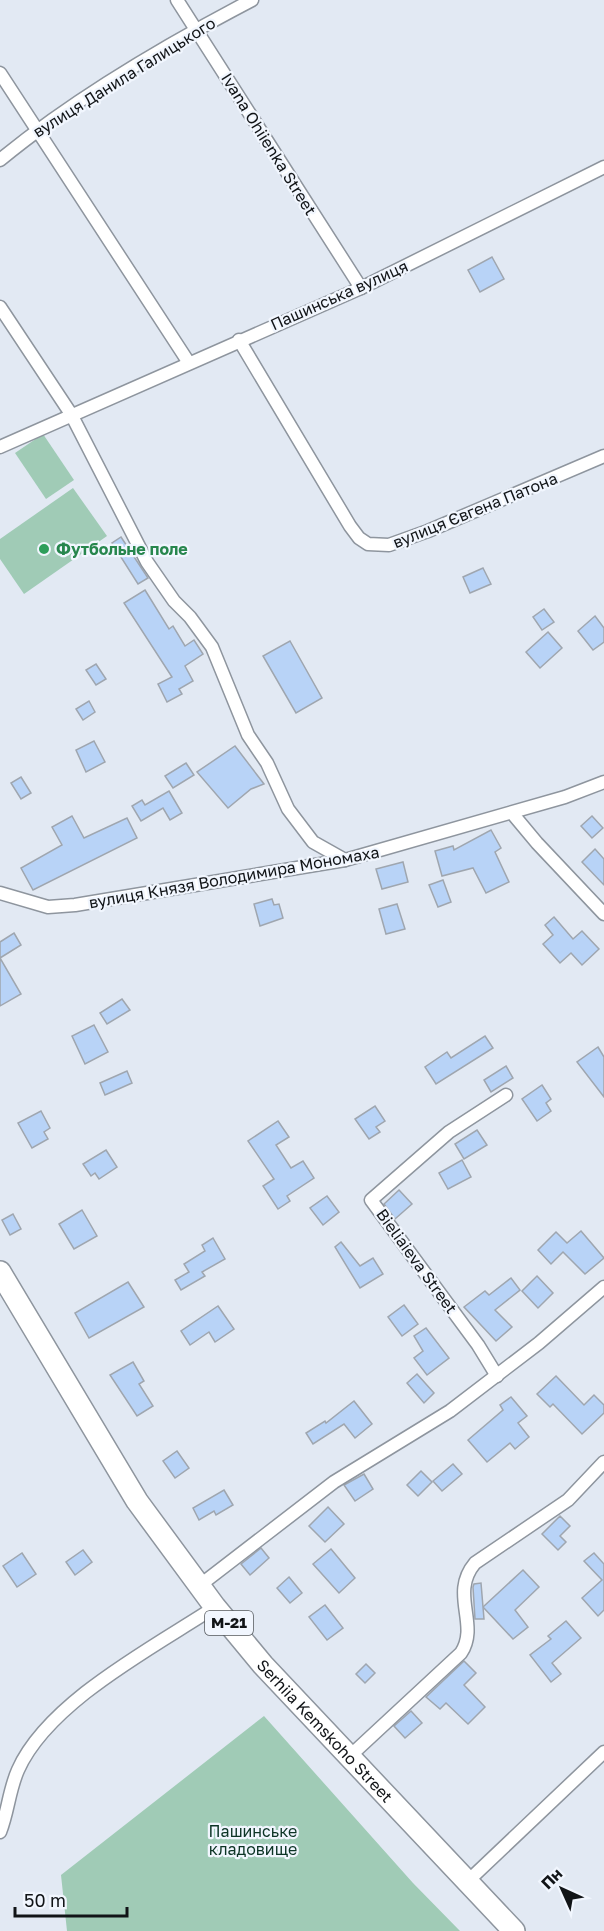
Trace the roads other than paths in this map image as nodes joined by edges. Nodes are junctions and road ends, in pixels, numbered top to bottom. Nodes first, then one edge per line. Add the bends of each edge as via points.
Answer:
1 (177, 0) edge
2 (252, 0) edge
3 (198, 29) junction
4 (0, 73) edge
5 (38, 129) junction
6 (0, 160) edge
7 (604, 167) edge
8 (361, 288) junction
9 (0, 307) edge
10 (238, 340) junction
11 (189, 363) junction
12 (71, 414) junction
13 (0, 447) edge
14 (604, 456) edge
15 (604, 782) edge
16 (512, 813) junction
17 (345, 860) junction
18 (0, 893) edge
19 (604, 914) edge
20 (506, 1095) dead end
21 (0, 1272) edge
22 (604, 1287) edge
23 (496, 1376) junction
24 (604, 1462) edge
25 (199, 1587) junction
26 (214, 1607) junction
27 (604, 1752) edge
28 (350, 1756) junction
29 (0, 1832) edge
30 (467, 1881) junction
31 (514, 1931) edge

1 - 3 street, Ivana Ohiienka Street
2 - 3 street, вулиця Данила Галицького
3 - 5 street, вулиця Данила Галицького
3 - 8 street, Ivana Ohiienka Street
4 - 5 street
5 - 6 street, вулиця Данила Галицького
5 - 11 street
7 - 8 street, Пашинська вулиця
8 - 10 street, Пашинська вулиця
9 - 12 street
10 - 11 street, Пашинська вулиця
10 - 14 street, вулиця Євгена Патона via 350,526 368,544 389,545 428,531
11 - 12 street, Пашинська вулиця
12 - 13 street, Пашинська вулиця
12 - 17 street via 147,562 212,646 248,735 267,763 288,809 313,842
15 - 16 street, вулиця Князя Володимира Мономаха
16 - 17 street, вулиця Князя Володимира Мономаха
16 - 19 street
17 - 18 street, вулиця Князя Володимира Мономаха via 75,905 48,907
20 - 23 street, Bieliaieva Street via 449,1132 371,1200 478,1345
21 - 25 highway, Serhiia Kemskoho Street / М-21 via 137,1502
22 - 23 street
23 - 25 street via 450,1412 334,1482
24 - 28 street via 568,1500 475,1563 463,1586 465,1646
25 - 26 highway, Serhiia Kemskoho Street / М-21
26 - 28 highway, Serhiia Kemskoho Street / М-21
26 - 29 street via 60,1714 18,1768
27 - 30 street
28 - 30 highway, Serhiia Kemskoho Street / М-21
30 - 31 highway, Serhiia Kemskoho Street / М-21

